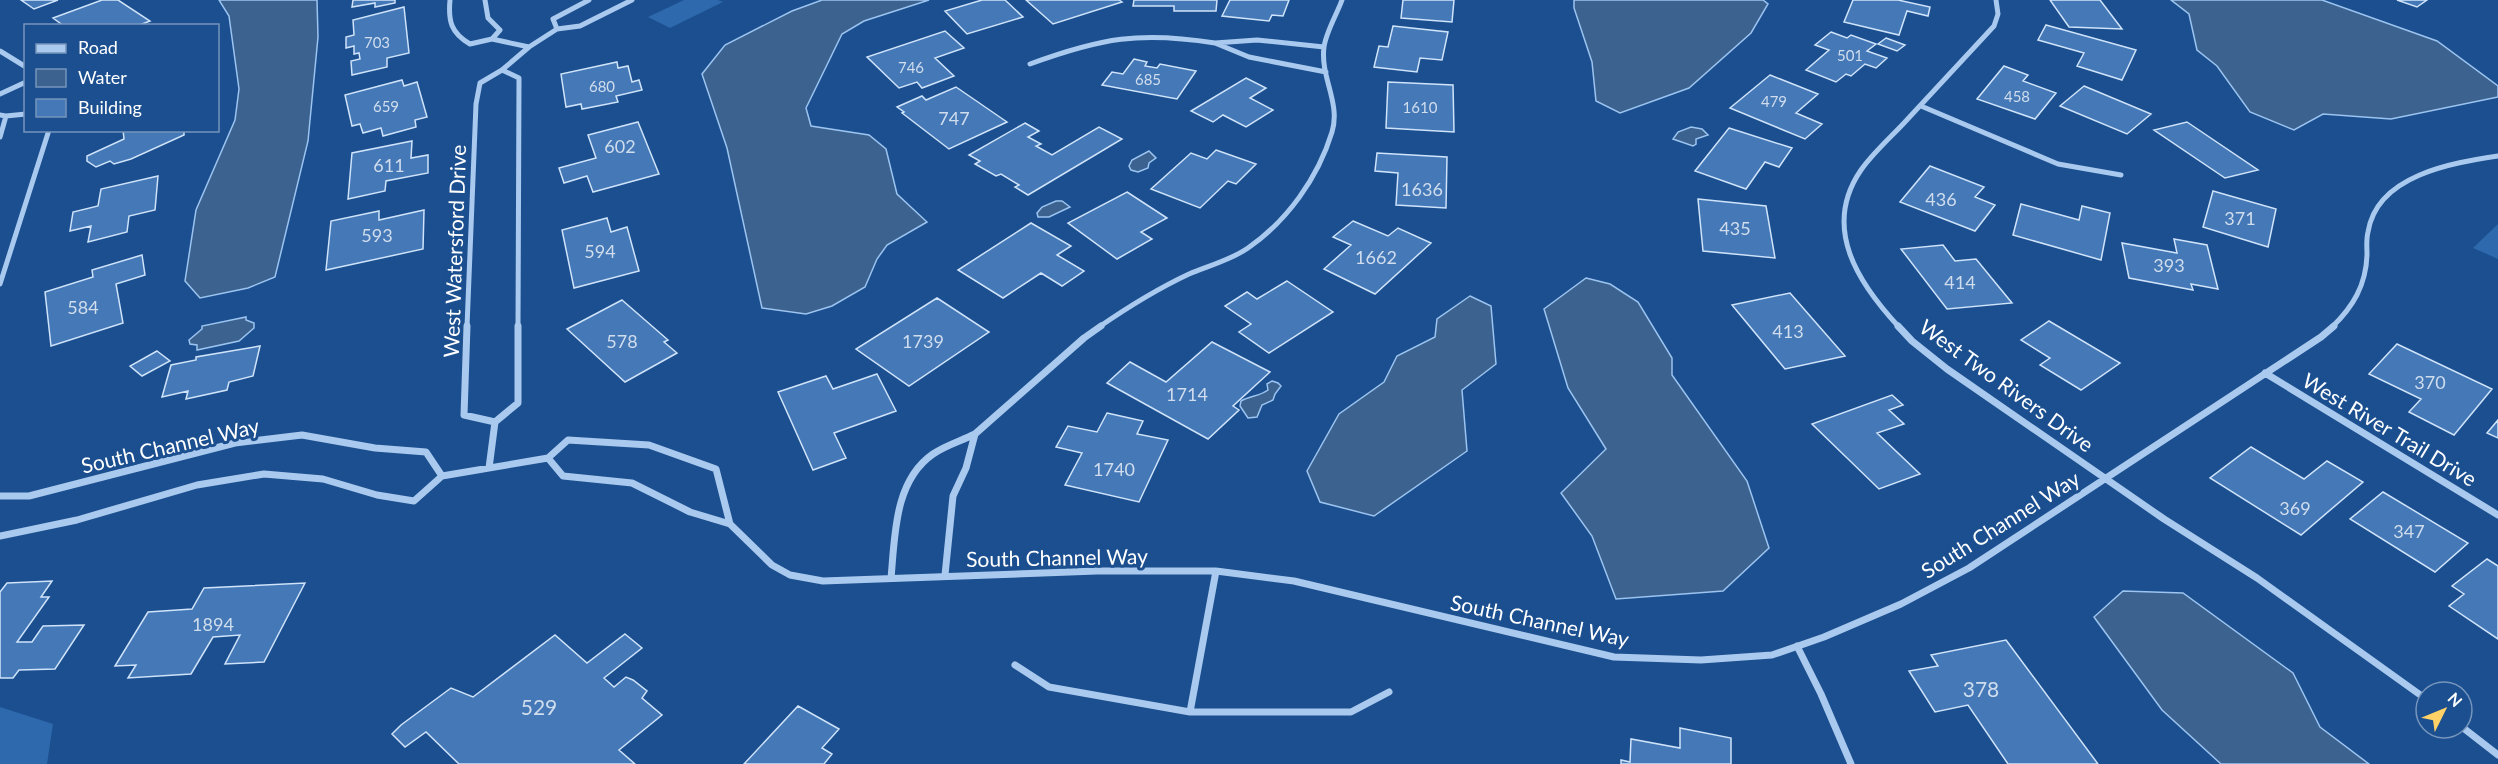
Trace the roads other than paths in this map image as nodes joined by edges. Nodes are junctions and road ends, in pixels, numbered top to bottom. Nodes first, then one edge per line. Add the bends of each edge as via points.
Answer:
1 (450, 0) edge
2 (484, 0) edge
3 (589, 0) edge
4 (632, 0) edge
5 (1342, 0) edge
6 (1996, 0) edge
7 (556, 29) junction
8 (492, 39) junction
9 (1215, 43) junction
10 (529, 47) junction
11 (1323, 47) junction
12 (0, 51) edge
13 (1030, 64) dead end
14 (24, 66) edge
15 (502, 70) junction
16 (1326, 72) junction
17 (24, 83) edge
18 (0, 94) edge
19 (1922, 106) junction
20 (24, 114) edge
21 (3, 116) edge
22 (48, 132) edge
23 (0, 137) edge
24 (2498, 156) edge
25 (2121, 175) dead end
26 (0, 284) edge
27 (2265, 373) junction
28 (495, 422) junction
29 (975, 434) junction
30 (548, 458) junction
31 (489, 468) junction
32 (442, 476) junction
33 (2105, 478) junction
34 (0, 496) edge
35 (2498, 515) edge
36 (730, 524) junction
37 (0, 536) edge
38 (1216, 571) junction
39 (945, 575) junction
40 (891, 578) junction
41 (1797, 646) junction
42 (1015, 666) dead end
43 (2414, 690) edge
44 (1389, 692) dead end
45 (1190, 712) junction
46 (2474, 736) edge
47 (2498, 755) edge
48 (1851, 764) edge

1 - 8 street via 448,22 459,38 470,44
2 - 8 street via 484,12 493,27 500,30
3 - 7 street via 553,19
4 - 7 street via 580,26
5 - 11 street
6 - 19 street, West Two Rivers Drive via 1995,26
7 - 10 street, West Watersford Drive
8 - 10 street
9 - 11 street via 1257,40
9 - 13 street via 1156,36 1119,38
9 - 16 street via 1249,57
10 - 15 street, West Watersford Drive
11 - 16 street
12 - 14 street
15 - 28 street via 519,78 518,403
15 - 28 street, West Watersford Drive via 480,83 476,104 464,415
16 - 29 street via 1336,110 1333,130 1312,177 1275,227 1246,250 1139,299 1084,338
17 - 18 street
19 - 25 street via 2058,165
19 - 33 street, West Two Rivers Drive via 1861,170 1845,202 1845,239 1859,278 1912,341
20 - 21 street
21 - 23 street
22 - 26 street
24 - 27 street, South Channel Way via 2450,164 2412,178 2391,192 2369,225 2365,277 2357,300 2342,320 2321,337
27 - 33 street, South Channel Way
27 - 35 street, West River Trail Drive
28 - 31 street
29 - 39 street via 953,496
29 - 40 street via 929,457 906,486 898,515
30 - 31 street
30 - 36 street, South Channel Way via 563,476 632,483 690,512
30 - 36 street via 568,440 649,444 716,469
31 - 32 street
32 - 34 street, South Channel Way via 426,453 302,435 235,443 29,496
32 - 37 street via 414,501 323,479 264,474 197,485 77,520
33 - 41 street, South Channel Way via 1969,568 1901,604
33 - 43 street, West Two Rivers Drive via 2257,578
36 - 40 street, South Channel Way via 772,565 790,575 823,581
38 - 39 street, South Channel Way
38 - 41 street, South Channel Way via 1294,581 1614,657 1701,660 1772,655
38 - 45 street
39 - 40 street, South Channel Way
41 - 48 street
42 - 45 street via 1049,687
44 - 45 street via 1351,712
46 - 47 street

